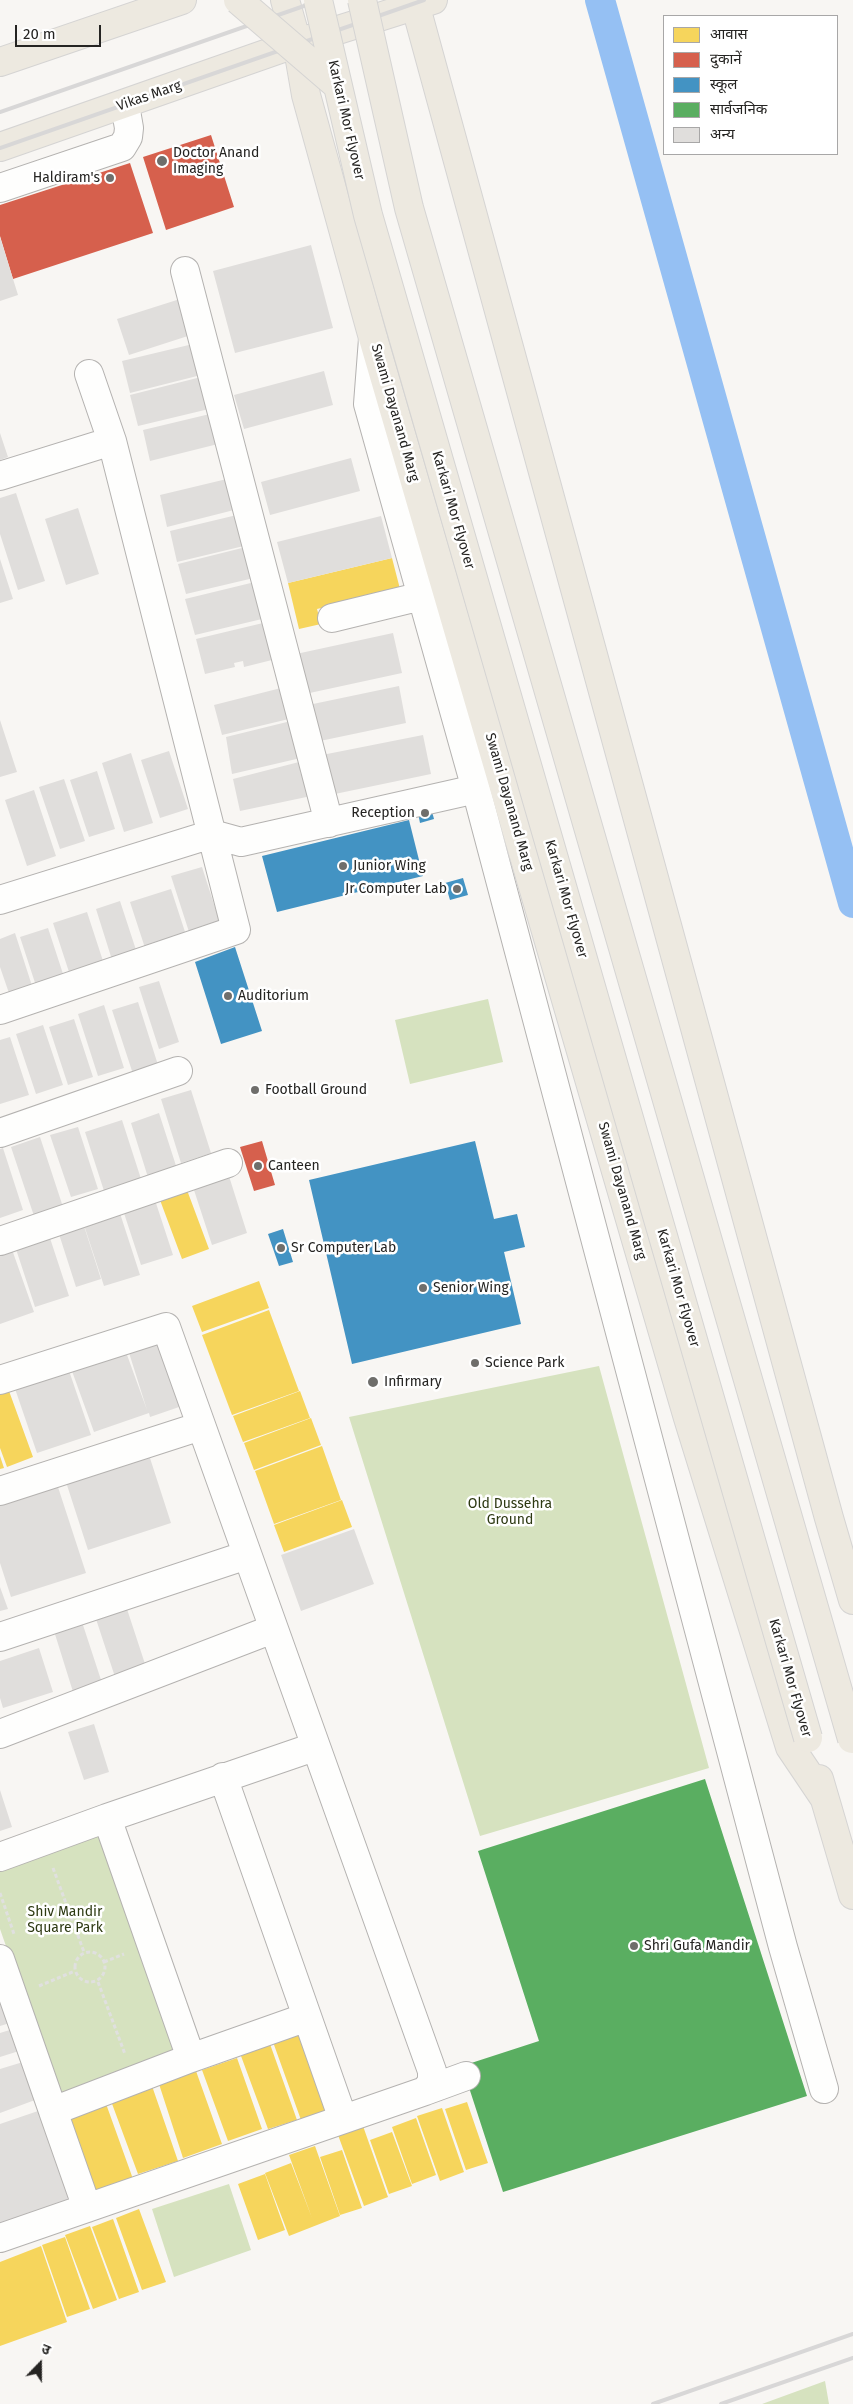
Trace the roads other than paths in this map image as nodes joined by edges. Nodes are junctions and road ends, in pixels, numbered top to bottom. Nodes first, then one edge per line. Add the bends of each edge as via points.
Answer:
1 (182, 0) edge
2 (238, 0) edge
3 (285, 0) edge
4 (318, 0) edge
5 (362, 0) edge
6 (421, 2) edge
7 (297, 43) junction
8 (0, 62) edge
9 (338, 86) junction
10 (125, 104) junction
11 (0, 147) edge
12 (0, 188) edge
13 (185, 271) dead end
14 (373, 338) junction
15 (89, 374) dead end
16 (112, 441) junction
17 (0, 476) edge
18 (422, 596) junction
19 (332, 618) dead end
20 (476, 789) junction
21 (328, 823) junction
22 (212, 834) junction
23 (0, 900) edge
24 (0, 1010) edge
25 (178, 1071) dead end
26 (0, 1133) edge
27 (228, 1163) dead end
28 (0, 1241) edge
29 (0, 1380) edge
30 (201, 1426) junction
31 (0, 1491) edge
32 (248, 1554) junction
33 (853, 1600) edge
34 (273, 1629) junction
35 (0, 1637) edge
36 (0, 1734) edge
37 (852, 1740) edge
38 (314, 1747) junction
39 (223, 1777) junction
40 (823, 1796) junction
41 (107, 1818) junction
42 (0, 1857) edge
43 (853, 1895) edge
44 (0, 1959) edge
45 (307, 2017) junction
46 (191, 2058) junction
47 (466, 2076) dead end
48 (824, 2089) dead end
49 (425, 2091) junction
50 (53, 2111) junction
51 (343, 2119) junction
52 (87, 2208) junction
53 (0, 2238) edge

1 - 8 main road
2 - 9 main road, bridge
3 - 7 main road, Swami Dayanand Marg
4 - 9 main road, Karkari Mor Flyover, bridge
5 - 37 main road, bridge via 409,208
6 - 7 main road, Vikas Marg
6 - 33 main road via 828,1518
7 - 10 main road, Vikas Marg
7 - 14 main road, Swami Dayanand Marg via 306,94
9 - 40 main road, Karkari Mor Flyover, bridge via 368,214
10 - 11 main road, Vikas Marg
10 - 12 street via 129,128 122,147
13 - 21 street
14 - 18 street via 368,404
14 - 40 main road, Swami Dayanand Marg via 731,1558 790,1747
15 - 16 street
16 - 17 street
16 - 22 street
18 - 19 street
18 - 20 street
20 - 21 street
20 - 48 street via 783,1946
21 - 22 street via 241,842
22 - 23 street
22 - 24 street via 236,930
25 - 26 street
27 - 28 street
29 - 30 street via 166,1327
30 - 31 street
30 - 32 street
32 - 34 street
32 - 35 street
34 - 36 street
34 - 38 street
38 - 39 street
38 - 49 street via 432,2071 432,2082
39 - 41 street
39 - 45 street
40 - 43 main road
41 - 42 street
41 - 46 street
44 - 50 street
45 - 46 street
45 - 51 street
46 - 50 street
47 - 49 street
49 - 51 street
50 - 52 street
51 - 52 street
52 - 53 street

